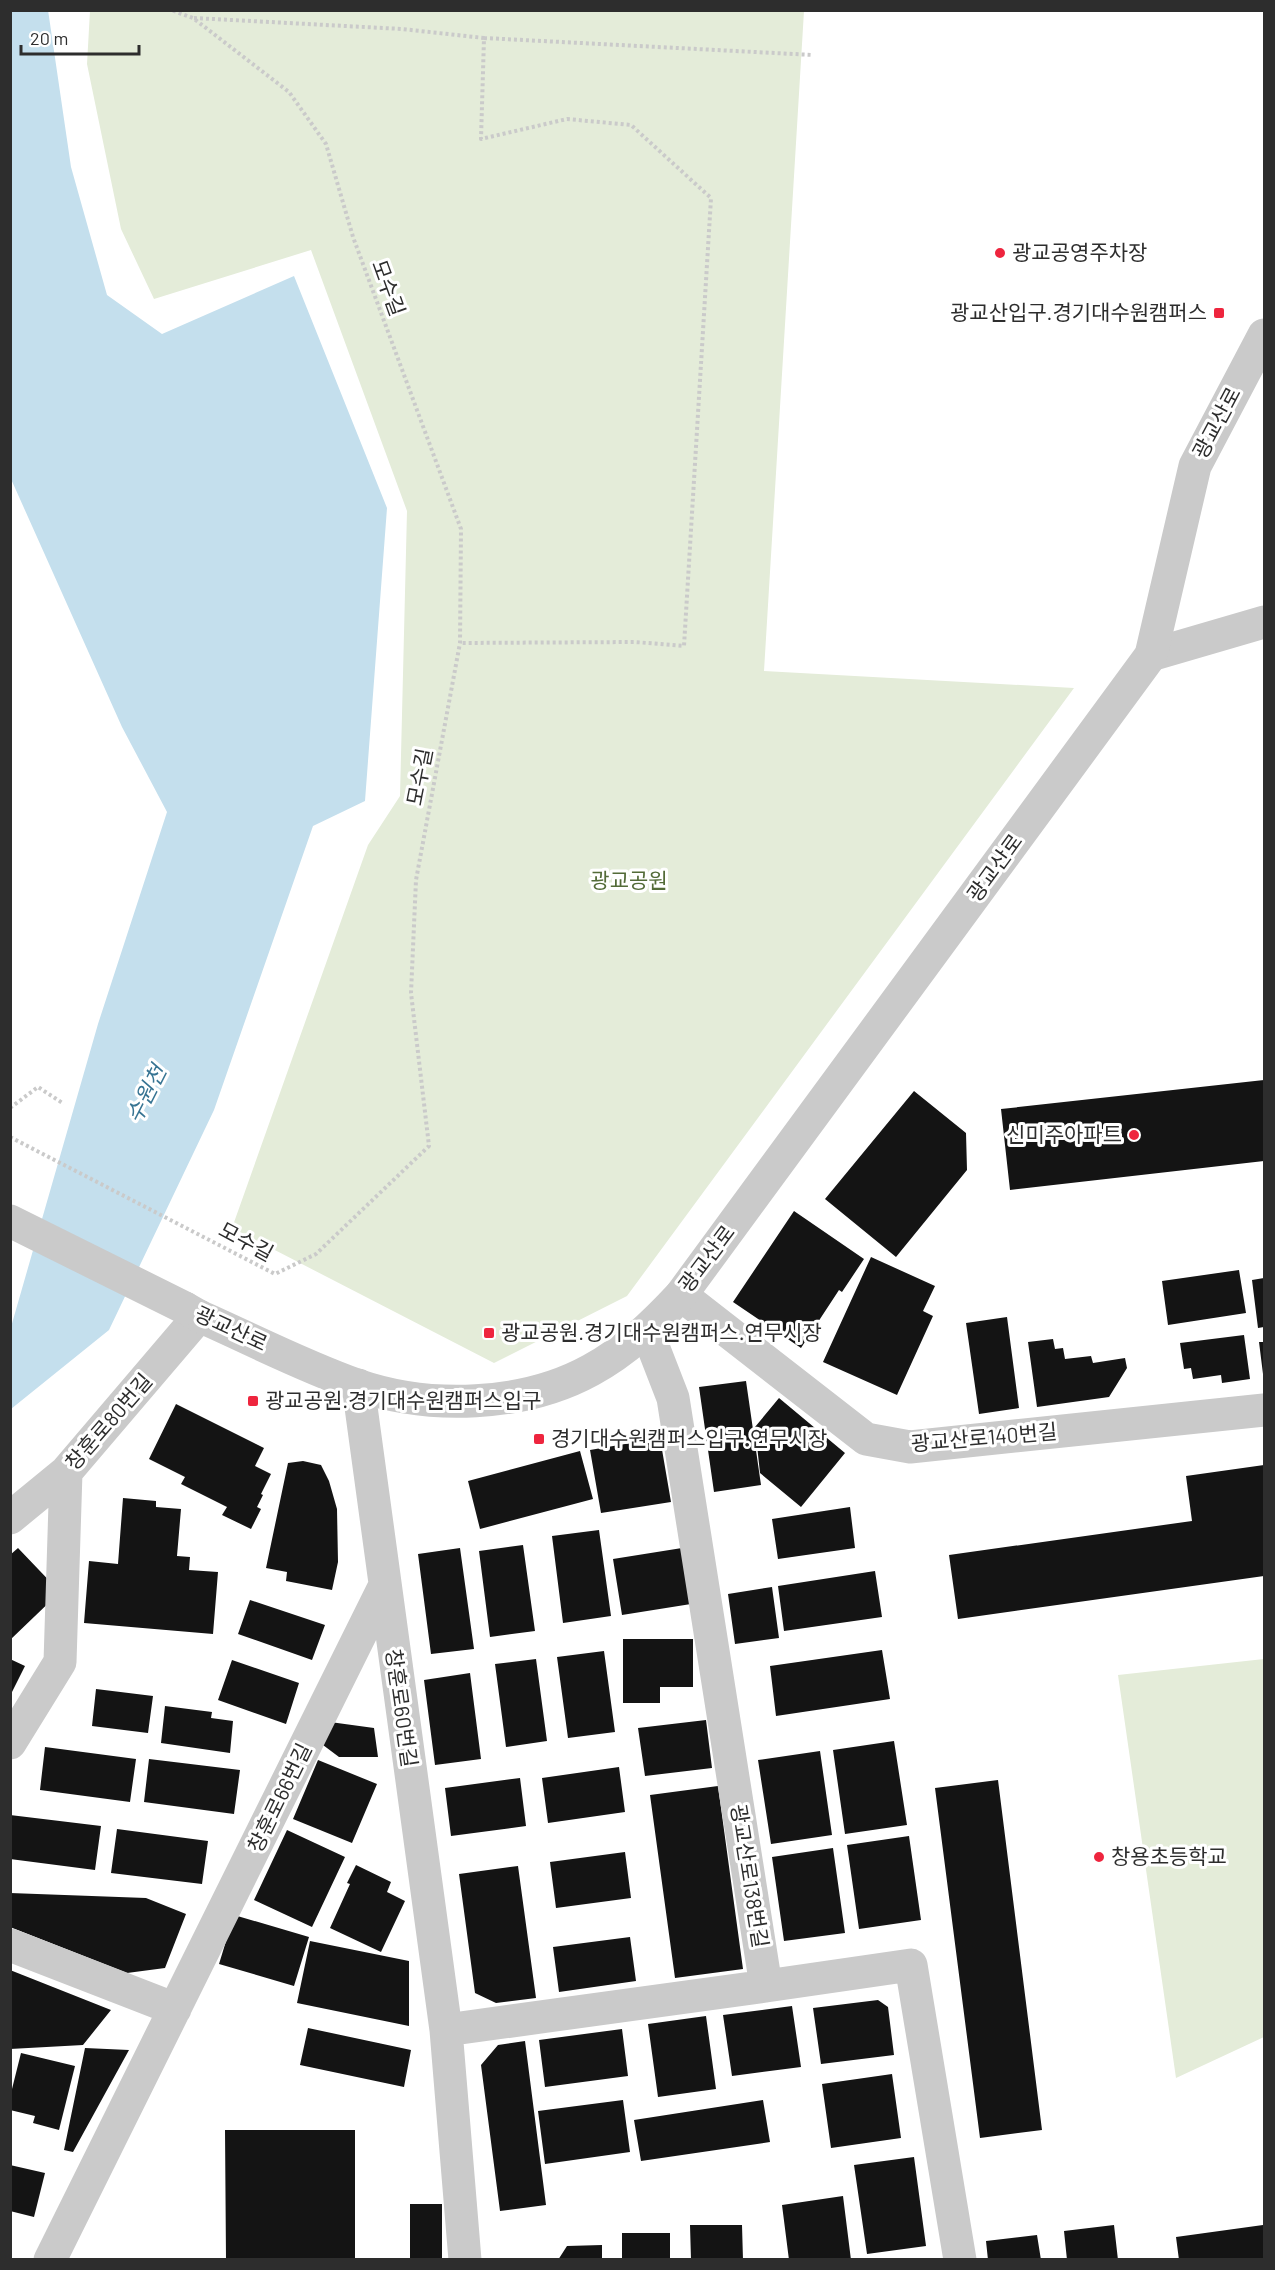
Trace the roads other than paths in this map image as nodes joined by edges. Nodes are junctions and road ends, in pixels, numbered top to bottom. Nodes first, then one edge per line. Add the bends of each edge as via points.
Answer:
1 (1264, 336) edge
2 (1264, 622) edge
3 (1151, 655) junction
4 (10, 1221) edge
5 (681, 1295) junction
6 (192, 1312) junction
7 (647, 1331) junction
8 (358, 1385) junction
9 (1264, 1410) edge
10 (66, 1472) junction
11 (10, 1518) edge
12 (384, 1587) junction
13 (10, 1743) edge
14 (10, 1945) edge
15 (766, 1986) junction
16 (176, 2009) junction
17 (446, 2030) junction
18 (50, 2259) edge
19 (465, 2259) edge
20 (960, 2259) edge

1 - 3 street, 광교산로 via 1195,465
2 - 3 street
3 - 5 street, 광교산로
4 - 6 street, 광교산로, bridge
5 - 7 street, 광교산로
5 - 9 street, 광교산로140번길 via 866,1439 910,1447
6 - 8 street, 광교산로
6 - 10 street, 창훈로80번길
7 - 8 street, 광교산로 via 591,1370 537,1393 470,1401 415,1398
7 - 15 street, 광교산로138번길 via 673,1398
8 - 12 street, 창훈로60번길
10 - 11 street, 창훈로80번길
10 - 13 street via 60,1662
12 - 16 street, 창훈로66번길
12 - 17 street, 창훈로60번길
14 - 16 street
15 - 17 street
15 - 20 street via 911,1965
16 - 18 street, 창훈로66번길
17 - 19 street, 창훈로60번길

